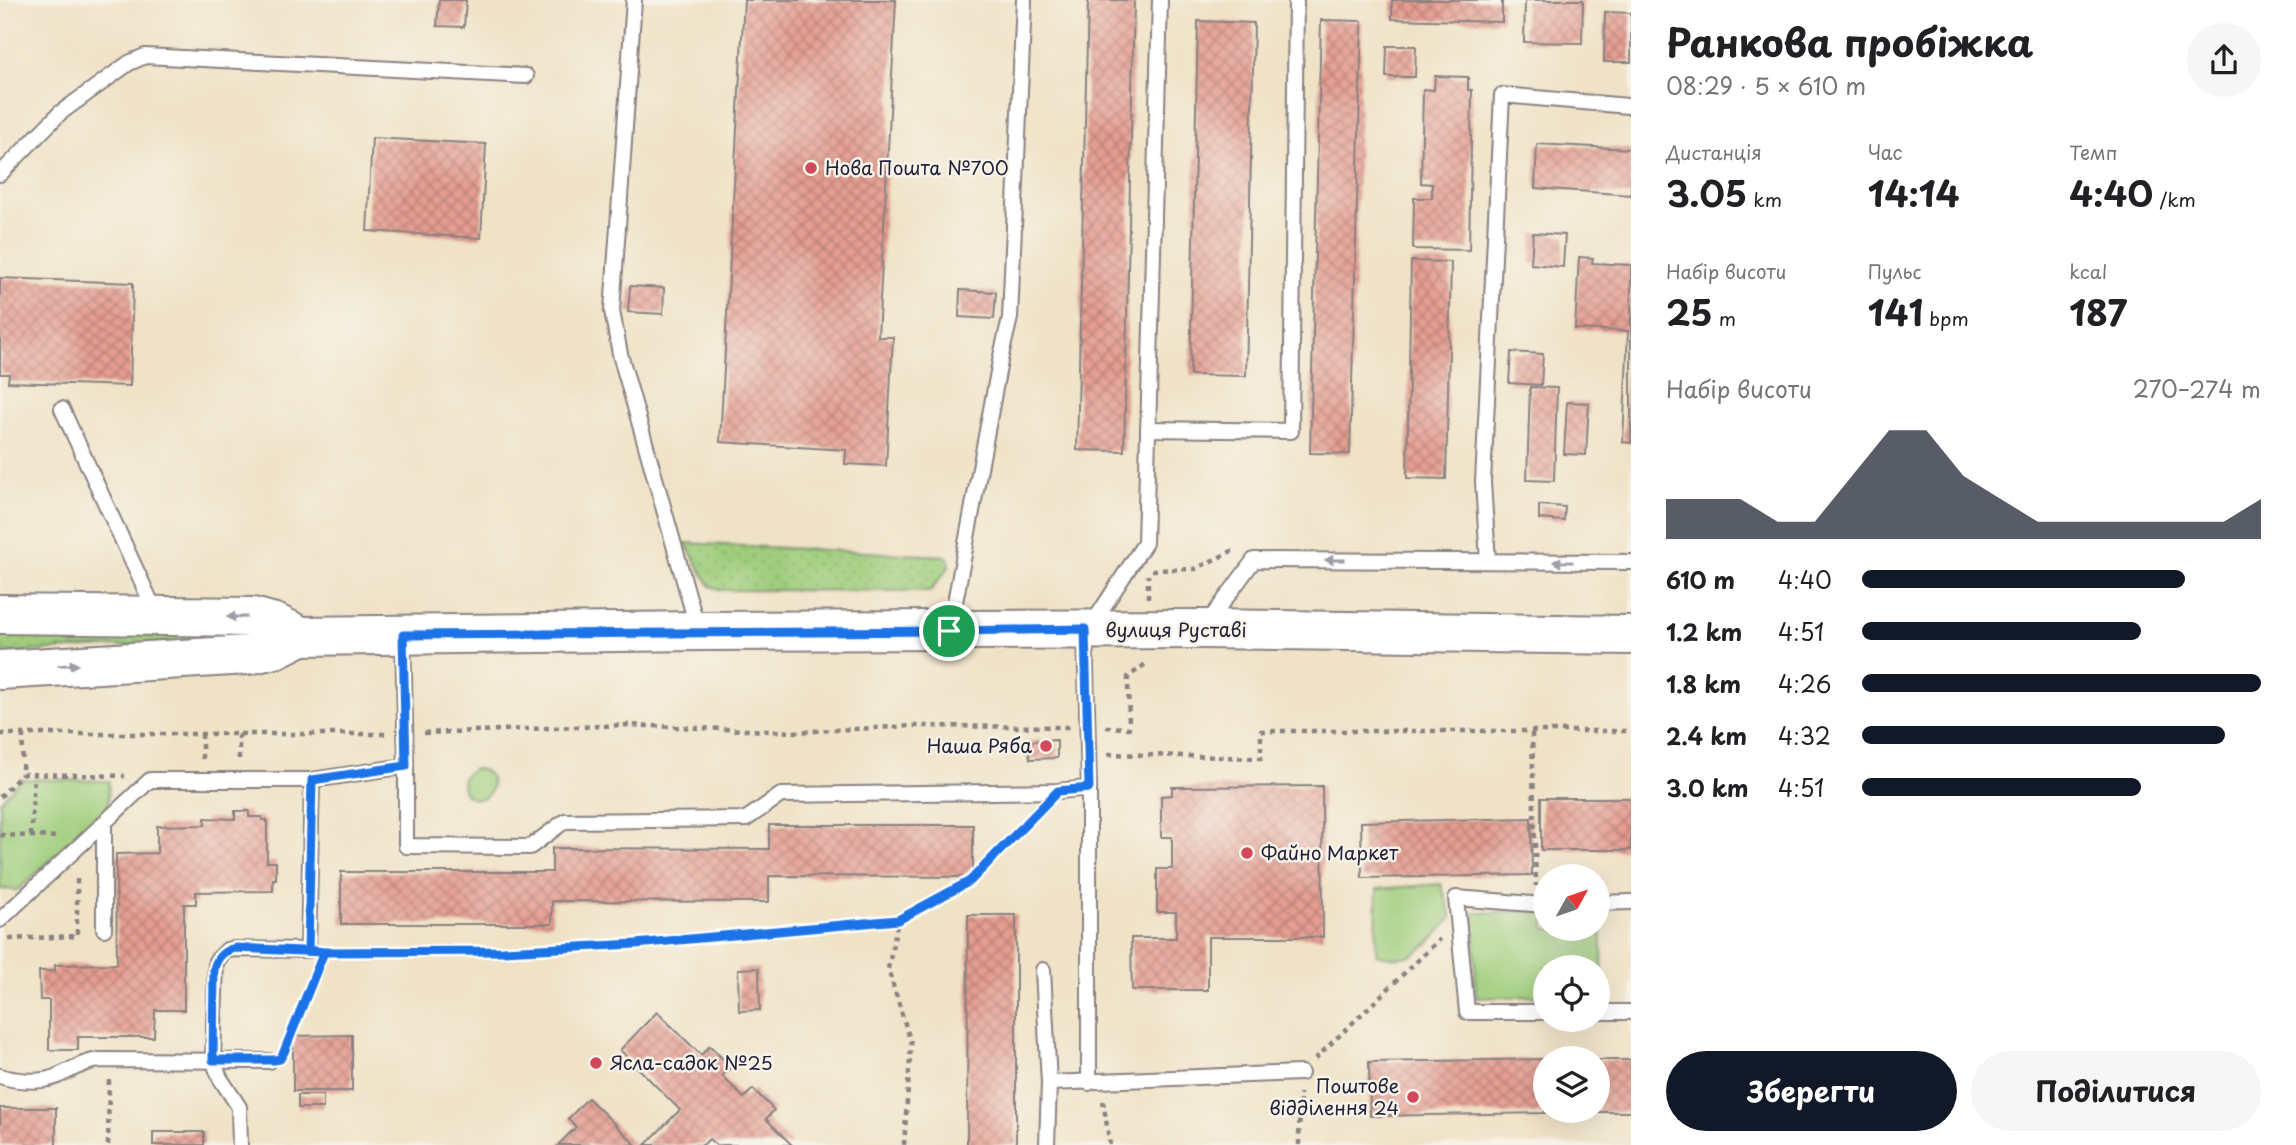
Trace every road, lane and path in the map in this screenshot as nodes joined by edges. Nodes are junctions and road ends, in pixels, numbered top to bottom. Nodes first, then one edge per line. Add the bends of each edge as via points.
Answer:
1 (634, 0) edge
2 (1024, 0) edge
3 (1160, 0) edge
4 (1296, 0) edge
5 (526, 76) dead end
6 (1628, 106) dead end
7 (0, 174) edge
8 (62, 409) dead end
9 (1148, 429) junction
10 (1488, 561) junction
11 (1631, 562) edge
12 (1148, 570) dead end
13 (1148, 608) dead end
14 (0, 614) edge
15 (157, 616) junction
16 (1087, 629) junction
17 (1203, 629) junction
18 (698, 631) junction
19 (949, 631) junction
20 (403, 635) junction
21 (1631, 635) edge
22 (301, 636) junction
23 (1151, 660) dead end
24 (0, 670) edge
25 (1086, 727) junction
26 (1631, 731) edge
27 (1532, 733) junction
28 (0, 734) edge
29 (23, 734) junction
30 (405, 734) junction
31 (406, 766) junction
32 (22, 774) junction
33 (34, 774) junction
34 (150, 780) junction
35 (312, 780) junction
36 (1089, 788) junction
37 (1058, 791) junction
38 (0, 797) edge
39 (104, 823) junction
40 (0, 835) edge
41 (31, 836) junction
42 (81, 844) junction
43 (1539, 864) edge
44 (1631, 902) edge
45 (1610, 903) edge
46 (1533, 905) edge
47 (0, 920) edge
48 (898, 920) junction
49 (1458, 921) junction
50 (104, 929) dead end
51 (0, 940) edge
52 (308, 950) junction
53 (319, 965) dead end
54 (1043, 970) dead end
55 (1533, 1012) edge
56 (1610, 1012) edge
57 (1631, 1012) edge
58 (109, 1060) junction
59 (213, 1060) junction
60 (269, 1060) joint
61 (1301, 1073) junction
62 (0, 1076) edge
63 (1095, 1082) junction
64 (1049, 1083) junction
65 (108, 1145) edge
66 (240, 1145) edge
67 (904, 1145) edge
68 (1047, 1145) edge
69 (1110, 1145) edge
70 (1299, 1145) edge

1 - 18 lane via 611,311
2 - 19 lane via 1010,318
3 - 9 lane
4 - 9 lane via 1291,431
5 - 7 lane via 145,56 60,113
6 - 10 lane via 1502,95 1483,482
8 - 15 lane
9 - 16 lane via 1145,543
11 -> 10 lane
10 -> 17 lane via 1254,560
12 - 13 path
14 - 15 main road
22 -> 15 main road via 253,617
16 - 17 main road, вулиця Руставі
16 - 19 main road, вулиця Руставі
16 - 25 lane
17 - 21 main road, вулиця Руставі
18 - 19 main road, вулиця Руставі
18 - 20 main road, вулиця Руставі
20 - 22 main road, вулиця Руставі
20 - 30 lane
24 -> 22 main road via 248,655
23 - 25 path via 1128,677 1129,727
25 - 27 path via 1105,754 1261,758 1261,732
25 - 30 path via 914,726 794,732 628,724
25 - 36 lane
26 - 27 path
27 - 43 path
28 - 29 path
29 - 30 path
29 - 32 path
30 - 31 lane
31 - 35 lane
31 - 37 lane via 406,846 530,847 565,821 746,818 781,795
32 - 33 path
32 - 38 path
33 - 34 path via 142,776
33 - 41 path
34 - 35 lane
34 - 39 lane
35 - 52 lane
36 - 37 lane
36 - 63 lane
37 - 48 path via 970,881
39 - 42 lane
39 - 50 lane
40 - 41 path
41 - 42 path
42 - 47 lane
42 - 51 path via 78,936
44 - 45 lane
46 - 49 lane via 1456,898
48 - 52 path via 577,948 407,953
48 - 67 path via 888,969 911,1043
49 - 55 lane via 1467,1012
49 - 61 path
52 - 59 lane via 235,948 220,954 214,969
53 - 60 path via 284,1052 280,1059
54 - 64 lane
56 - 57 lane
58 - 59 lane
58 - 62 lane via 93,1060 50,1079
58 - 65 path
59 - 60 lane
59 - 66 lane via 239,1107
61 - 63 lane
61 - 70 path
63 - 64 lane
63 - 69 path
64 - 68 lane

